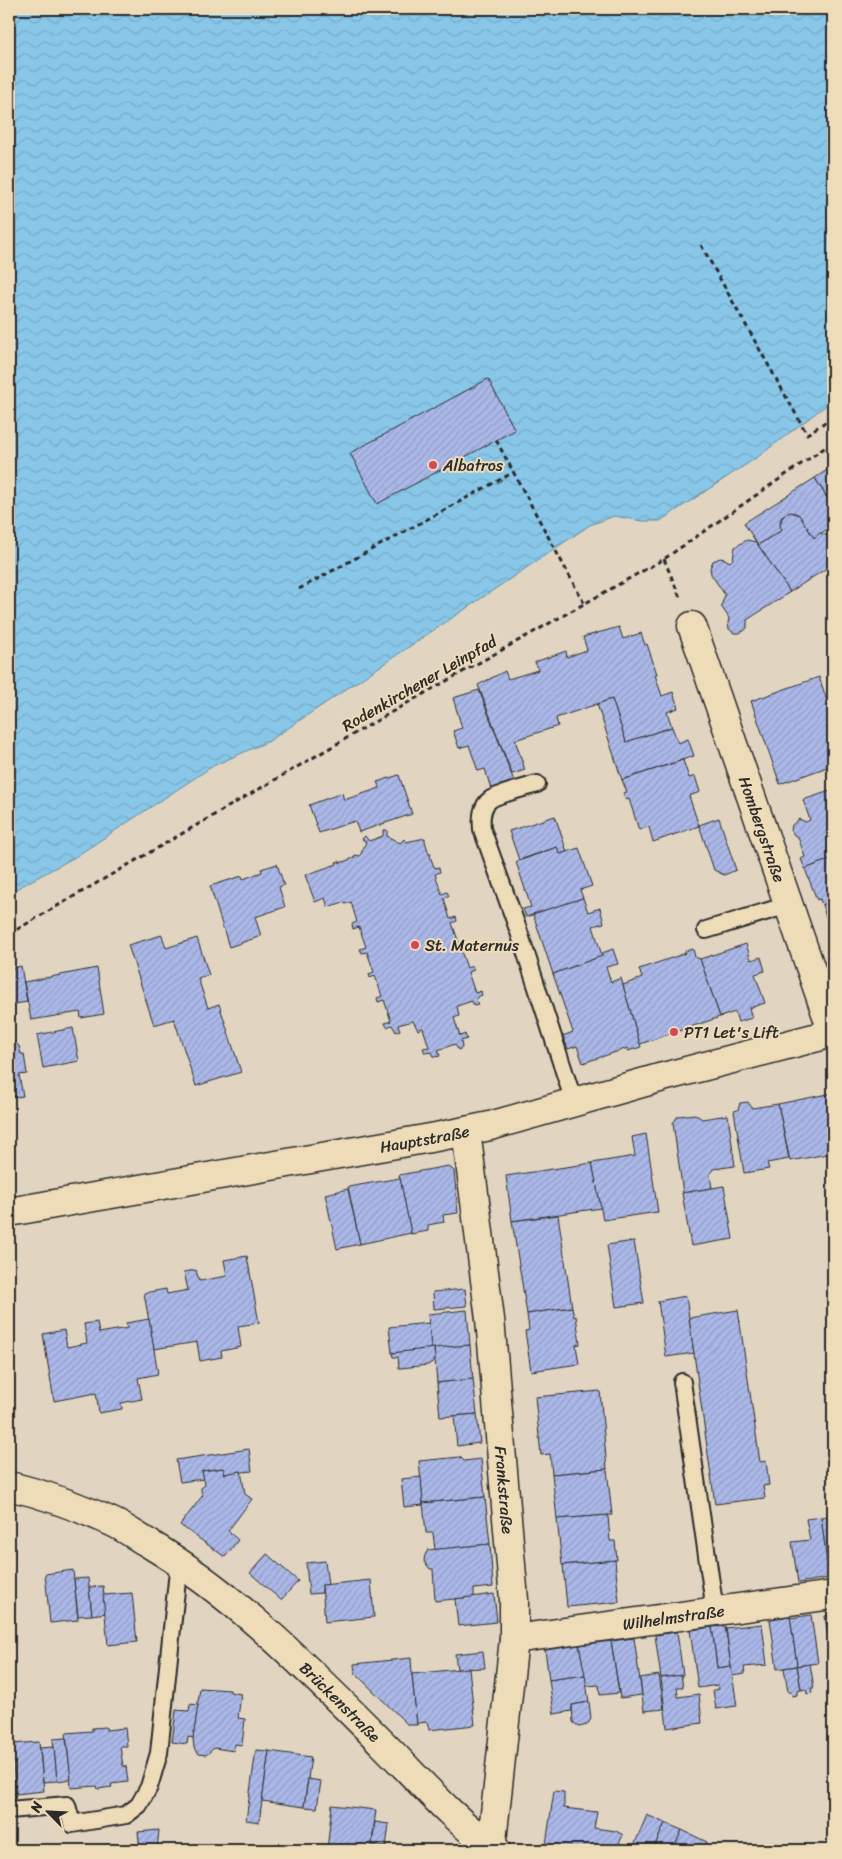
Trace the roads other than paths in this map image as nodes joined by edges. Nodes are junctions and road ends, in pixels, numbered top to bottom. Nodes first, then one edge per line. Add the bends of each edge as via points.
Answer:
1 (692, 626) road end
2 (537, 784) dead end
3 (788, 905) junction
4 (706, 930) dead end
5 (833, 1033) edge
6 (574, 1102) junction
7 (466, 1131) junction
8 (9, 1212) edge
9 (682, 1382) dead end
10 (9, 1486) edge
11 (179, 1561) junction
12 (833, 1595) edge
13 (715, 1611) junction
14 (514, 1639) junction
15 (9, 1810) edge
16 (493, 1849) edge

1 - 3 street, Hombergstraße
2 - 6 lane via 490,799 482,813 482,829
3 - 4 lane
3 - 5 street, Hombergstraße
5 - 6 street, Hauptstraße
6 - 7 street, Hauptstraße
7 - 8 street, Hauptstraße
7 - 14 street, Frankstraße via 490,1319 514,1600
9 - 13 lane
10 - 11 street, Brückenstraße via 45,1494 114,1522
11 - 15 lane via 159,1753 149,1787 139,1805 126,1815 72,1824 67,1805
11 - 16 street, Brückenstraße via 248,1616 334,1695 450,1812
12 - 13 street, Wilhelmstraße
13 - 14 street, Wilhelmstraße
14 - 16 street, Frankstraße

